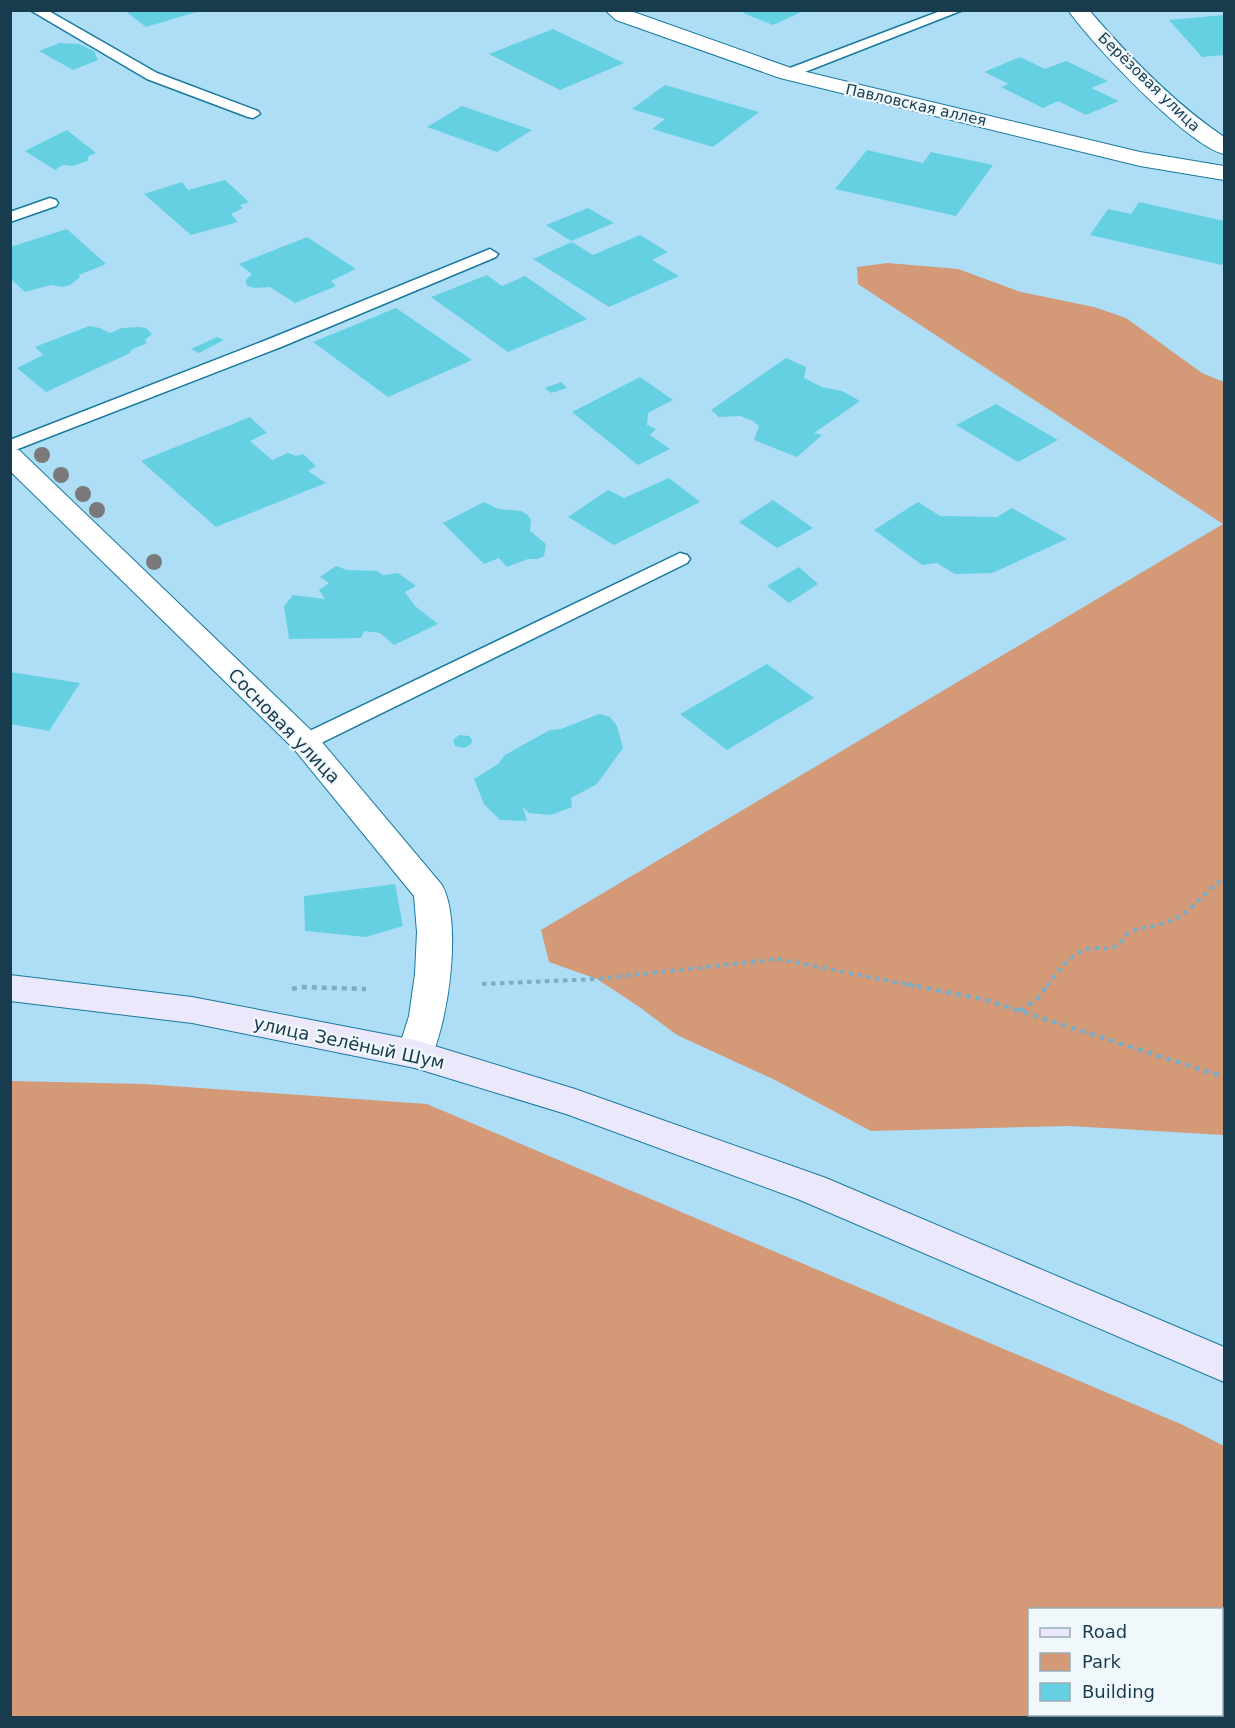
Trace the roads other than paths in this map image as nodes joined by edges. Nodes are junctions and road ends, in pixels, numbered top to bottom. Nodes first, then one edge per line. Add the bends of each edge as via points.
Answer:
1 (36, 10) edge
2 (615, 10) edge
3 (957, 10) edge
4 (1078, 10) edge
5 (787, 74) junction
6 (253, 114) dead end
7 (1224, 147) edge
8 (1224, 173) edge
9 (50, 203) dead end
10 (10, 217) edge
11 (490, 254) dead end
12 (10, 447) edge
13 (10, 456) edge
14 (681, 559) dead end
15 (304, 742) junction
16 (10, 988) edge
17 (415, 1053) junction
18 (1224, 1365) edge

1 - 6 lane via 152,76
2 - 5 street, Павловская аллея
3 - 5 lane
4 - 7 street, Берёзовая улица via 1110,49 1191,125
5 - 8 street, Павловская аллея via 1140,159
9 - 10 lane
11 - 12 lane
13 - 15 street, Сосновая улица
14 - 15 lane
15 - 17 street, Сосновая улица via 430,893 434,915 430,1001
16 - 17 main road, улица Зелёный Шум via 192,1010
17 - 18 main road, улица Зелёный Шум via 575,1103 813,1189

